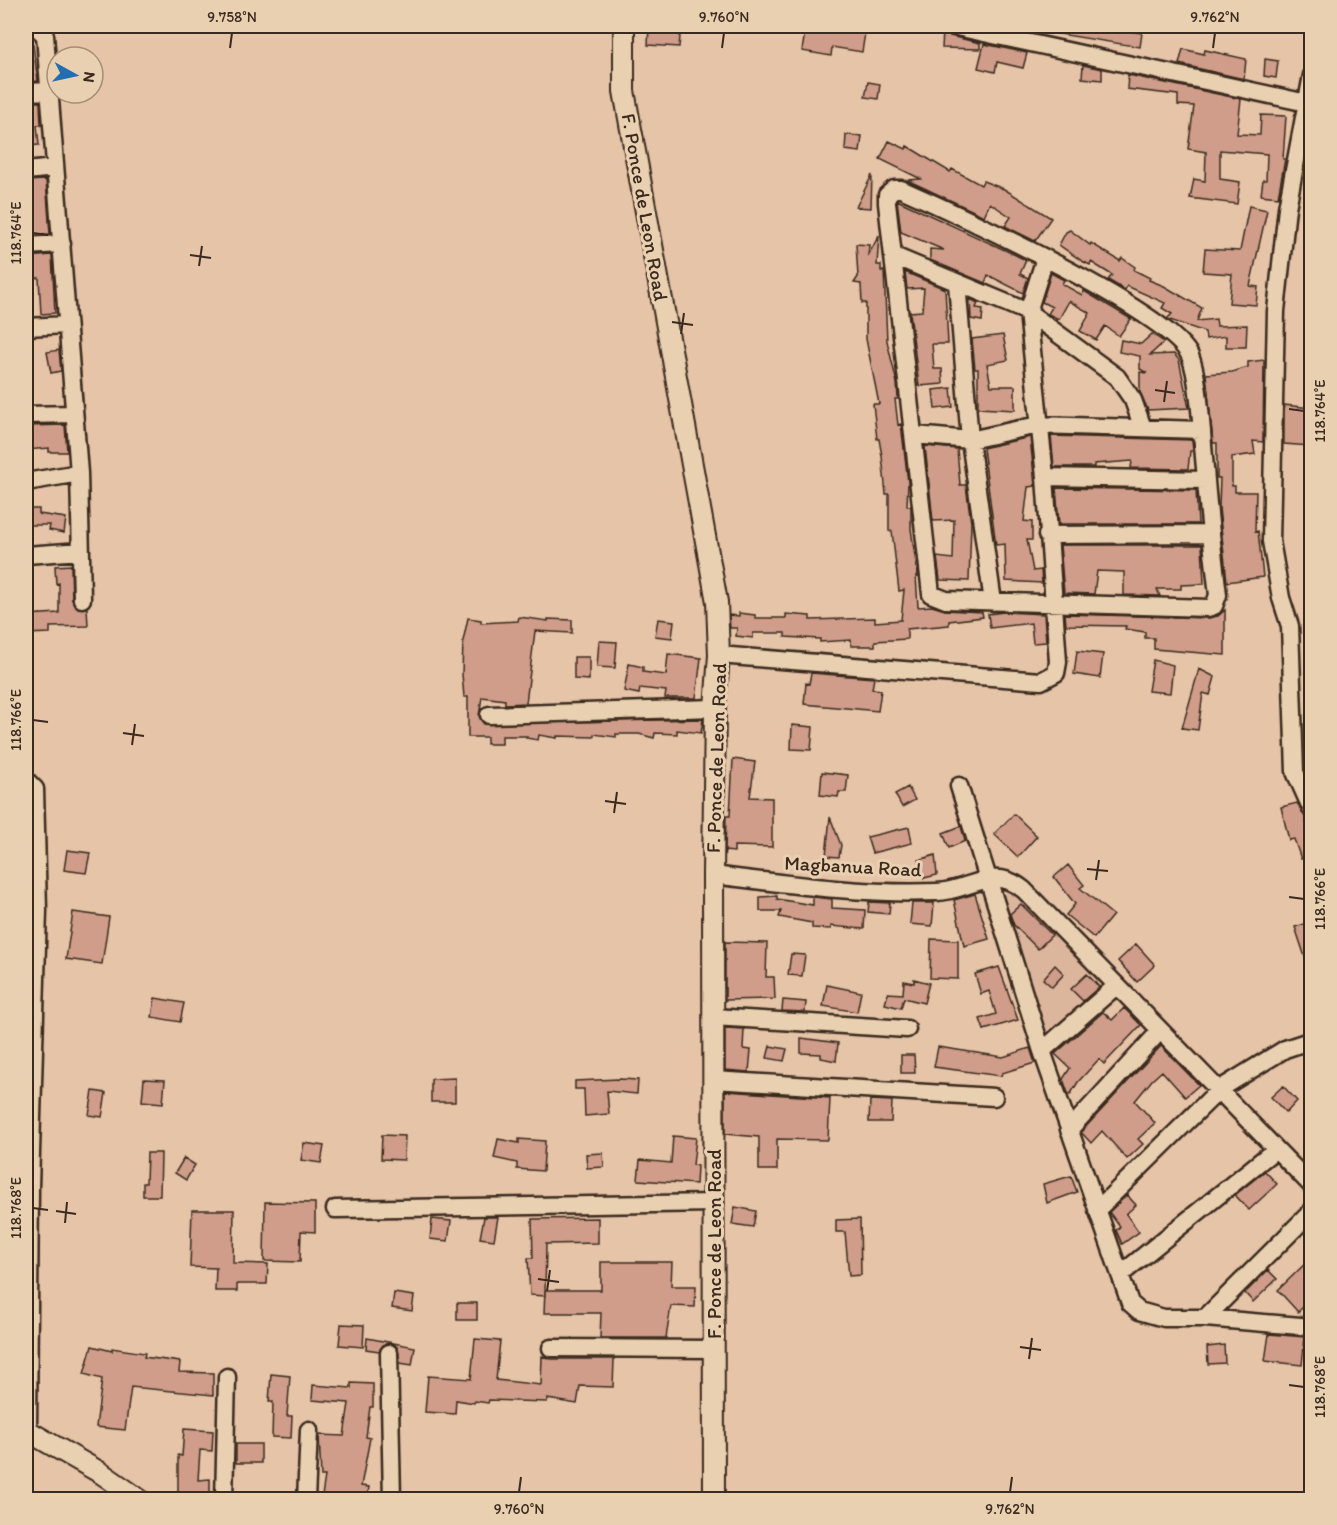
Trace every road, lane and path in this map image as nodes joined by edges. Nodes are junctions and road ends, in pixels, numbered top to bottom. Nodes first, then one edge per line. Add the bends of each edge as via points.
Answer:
1 (624, 26) edge
2 (952, 26) edge
3 (26, 27) edge
4 (46, 45) edge
5 (1311, 75) edge
6 (45, 91) edge
7 (26, 92) edge
8 (1307, 104) junction
9 (51, 105) edge
10 (56, 168) junction
11 (26, 171) edge
12 (62, 244) junction
13 (26, 246) edge
14 (894, 256) junction
15 (1045, 258) junction
16 (957, 283) junction
17 (1028, 312) junction
18 (67, 325) junction
19 (26, 327) edge
20 (74, 414) junction
21 (26, 415) edge
22 (1038, 425) junction
23 (1143, 428) junction
24 (1202, 430) junction
25 (915, 435) junction
26 (970, 440) junction
27 (79, 473) junction
28 (1045, 477) junction
29 (1205, 480) junction
30 (26, 482) edge
31 (1211, 534) junction
32 (1047, 535) junction
33 (81, 551) junction
34 (26, 555) edge
35 (82, 599) dead end
36 (993, 602) junction
37 (1054, 605) junction
38 (719, 655) junction
39 (715, 708) junction
40 (489, 715) dead end
41 (26, 780) edge
42 (959, 786) dead end
43 (1311, 810) edge
44 (713, 875) junction
45 (989, 877) junction
46 (32, 910) edge
47 (1116, 986) junction
48 (713, 1017) junction
49 (907, 1029) dead end
50 (1160, 1031) junction
51 (1311, 1040) edge
52 (1042, 1051) junction
53 (713, 1080) junction
54 (1220, 1089) junction
55 (994, 1097) dead end
56 (1069, 1130) junction
57 (1276, 1149) junction
58 (1311, 1186) edge
59 (715, 1203) junction
60 (335, 1209) dead end
61 (1097, 1210) junction
62 (1311, 1211) edge
63 (1120, 1275) junction
64 (1205, 1318) junction
65 (1311, 1328) edge
66 (551, 1348) dead end
67 (714, 1349) junction
68 (389, 1353) dead end
69 (227, 1377) dead end
70 (27, 1430) edge
71 (309, 1430) dead end
72 (140, 1500) edge
73 (224, 1500) edge
74 (306, 1500) edge
75 (392, 1500) edge
76 (714, 1500) edge

1 - 38 street, F. Ponce de Leon Road via 624,91 717,602
2 - 8 street
3 - 4 street via 36,27 45,35
5 - 8 street
6 - 7 street
8 - 43 street via 1287,208 1276,311 1271,541 1278,588 1290,626 1294,772
9 - 10 street
10 - 11 street
10 - 12 street
12 - 13 street
12 - 18 street
14 - 15 street via 887,195 901,189
14 - 16 street
14 - 25 street
15 - 17 street
15 - 24 street via 1157,321 1180,341 1193,367
16 - 17 street
16 - 26 street
17 - 22 street
17 - 23 street via 1117,377 1133,400
18 - 19 street
18 - 20 street
20 - 21 street
20 - 27 street
22 - 23 street
22 - 26 street
22 - 28 street
23 - 24 street
24 - 29 street
25 - 26 street
25 - 36 street via 931,594 946,600
26 - 36 street
27 - 30 street
27 - 33 street
28 - 29 street
28 - 32 street
29 - 31 street
31 - 32 street
31 - 37 street via 1218,595 1214,606
32 - 37 street
33 - 34 street
33 - 35 street
36 - 37 street
37 - 38 street via 1058,662 1056,673 1041,681
38 - 39 street, F. Ponce de Leon Road
39 - 40 street
39 - 44 street, F. Ponce de Leon Road
41 - 46 street via 35,789
42 - 45 street
44 - 45 street, Magbanua Road via 822,888 939,892
44 - 48 street, F. Ponce de Leon Road
45 - 47 street via 1024,890
45 - 52 street
46 - 70 street
47 - 50 street
47 - 52 street
48 - 49 street
48 - 53 street, F. Ponce de Leon Road
50 - 54 street
50 - 56 street
51 - 54 street via 1285,1049
52 - 56 street
53 - 55 street
53 - 59 street, F. Ponce de Leon Road
54 - 57 street
54 - 61 street
56 - 61 street
57 - 58 street
57 - 63 street
59 - 60 street
59 - 67 street, F. Ponce de Leon Road
61 - 63 street
62 - 64 street
63 - 64 street via 1130,1303 1139,1311 1164,1318
64 - 65 street
66 - 67 street
67 - 76 street, F. Ponce de Leon Road
68 - 75 street
69 - 73 street
70 - 72 street
71 - 74 street

